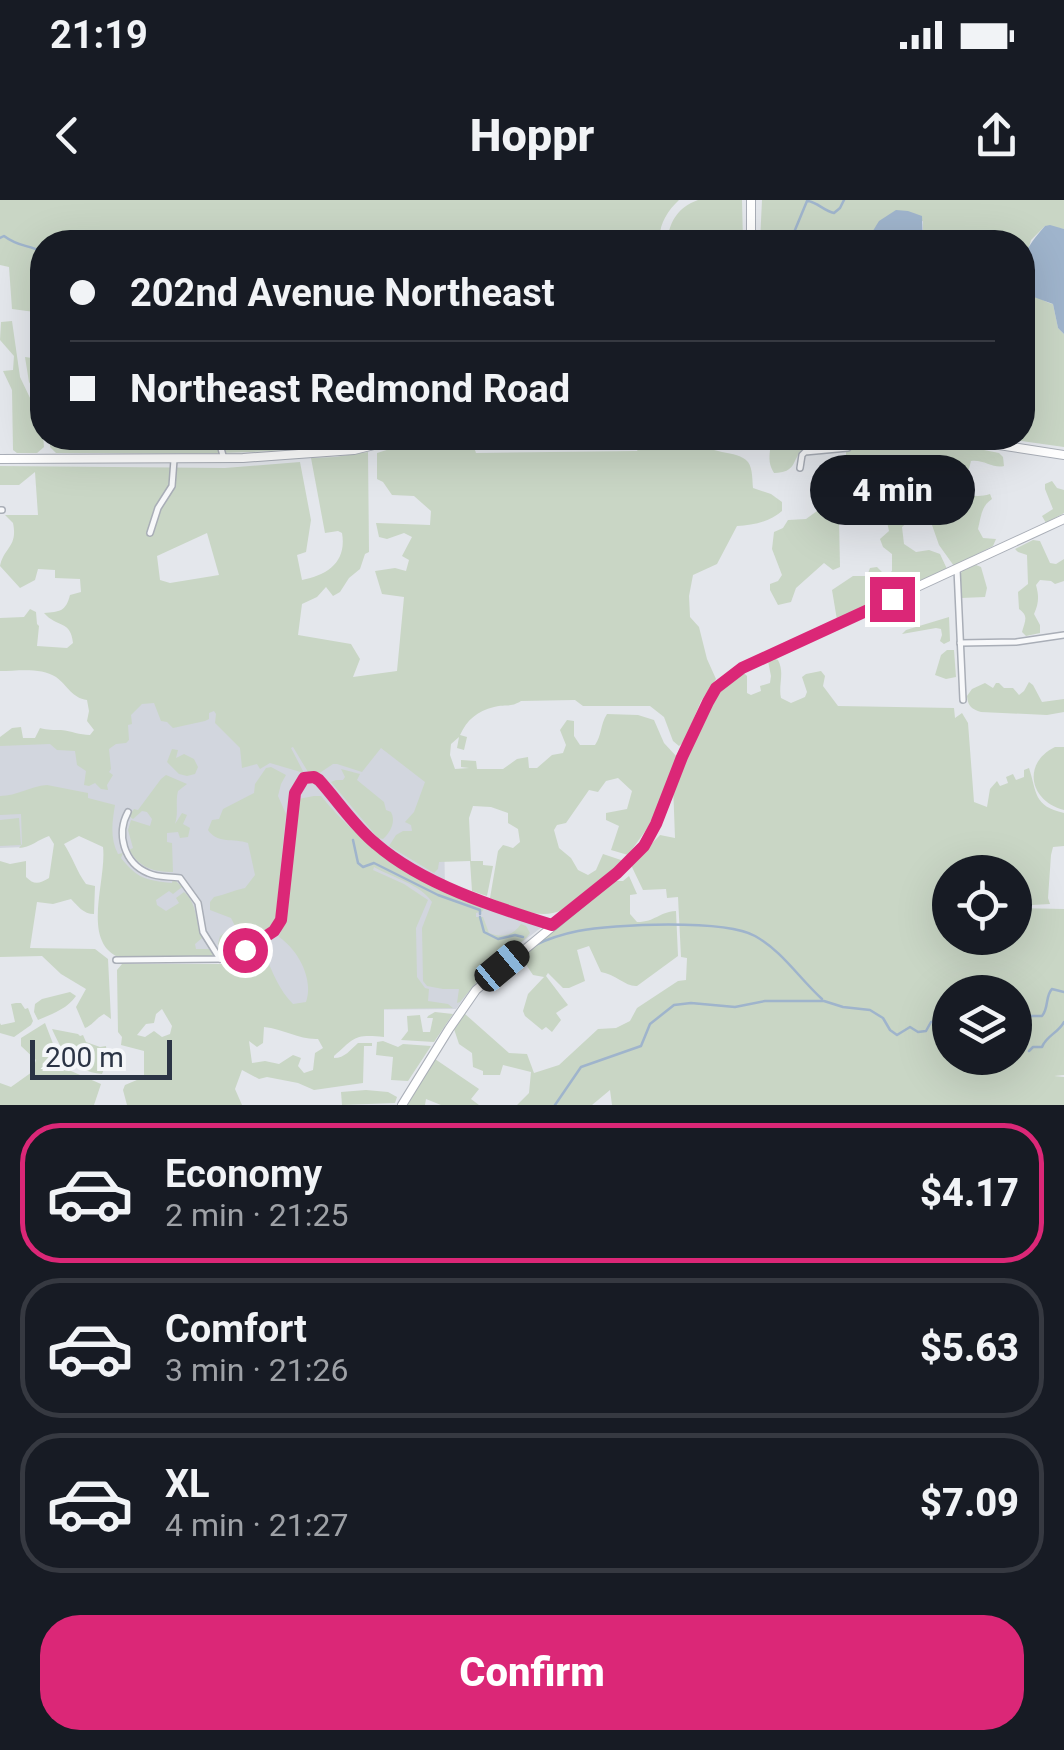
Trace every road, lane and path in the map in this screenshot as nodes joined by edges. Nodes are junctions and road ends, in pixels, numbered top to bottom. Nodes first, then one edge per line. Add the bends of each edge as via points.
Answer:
1 (751, 200) edge
2 (750, 230) edge
3 (221, 450) edge
4 (354, 450) edge
5 (827, 450) edge
6 (1031, 450) edge
7 (1064, 455) edge
8 (0, 459) edge
9 (224, 459) junction
10 (174, 460) junction
11 (800, 468) dead end
12 (1064, 519) edge
13 (150, 533) dead end
14 (957, 569) junction
15 (1064, 635) edge
16 (960, 643) junction
17 (962, 700) dead end
18 (128, 812) dead end
19 (552, 925) junction
20 (220, 959) junction
21 (116, 960) dead end
22 (402, 1105) edge

1 - 2 street
3 - 9 street
4 - 9 street
5 - 11 street via 806,452
6 - 7 street
8 - 10 street
9 - 10 street
10 - 13 street via 172,486
12 - 14 street
14 - 16 street
14 - 19 street via 726,679 708,702 644,846
15 - 16 street
16 - 17 street
18 - 20 street via 122,838 128,856 145,872 180,878
19 - 20 street via 437,882 392,856 319,780 304,778 295,793 281,920 258,942
19 - 22 street via 476,990
20 - 21 street

